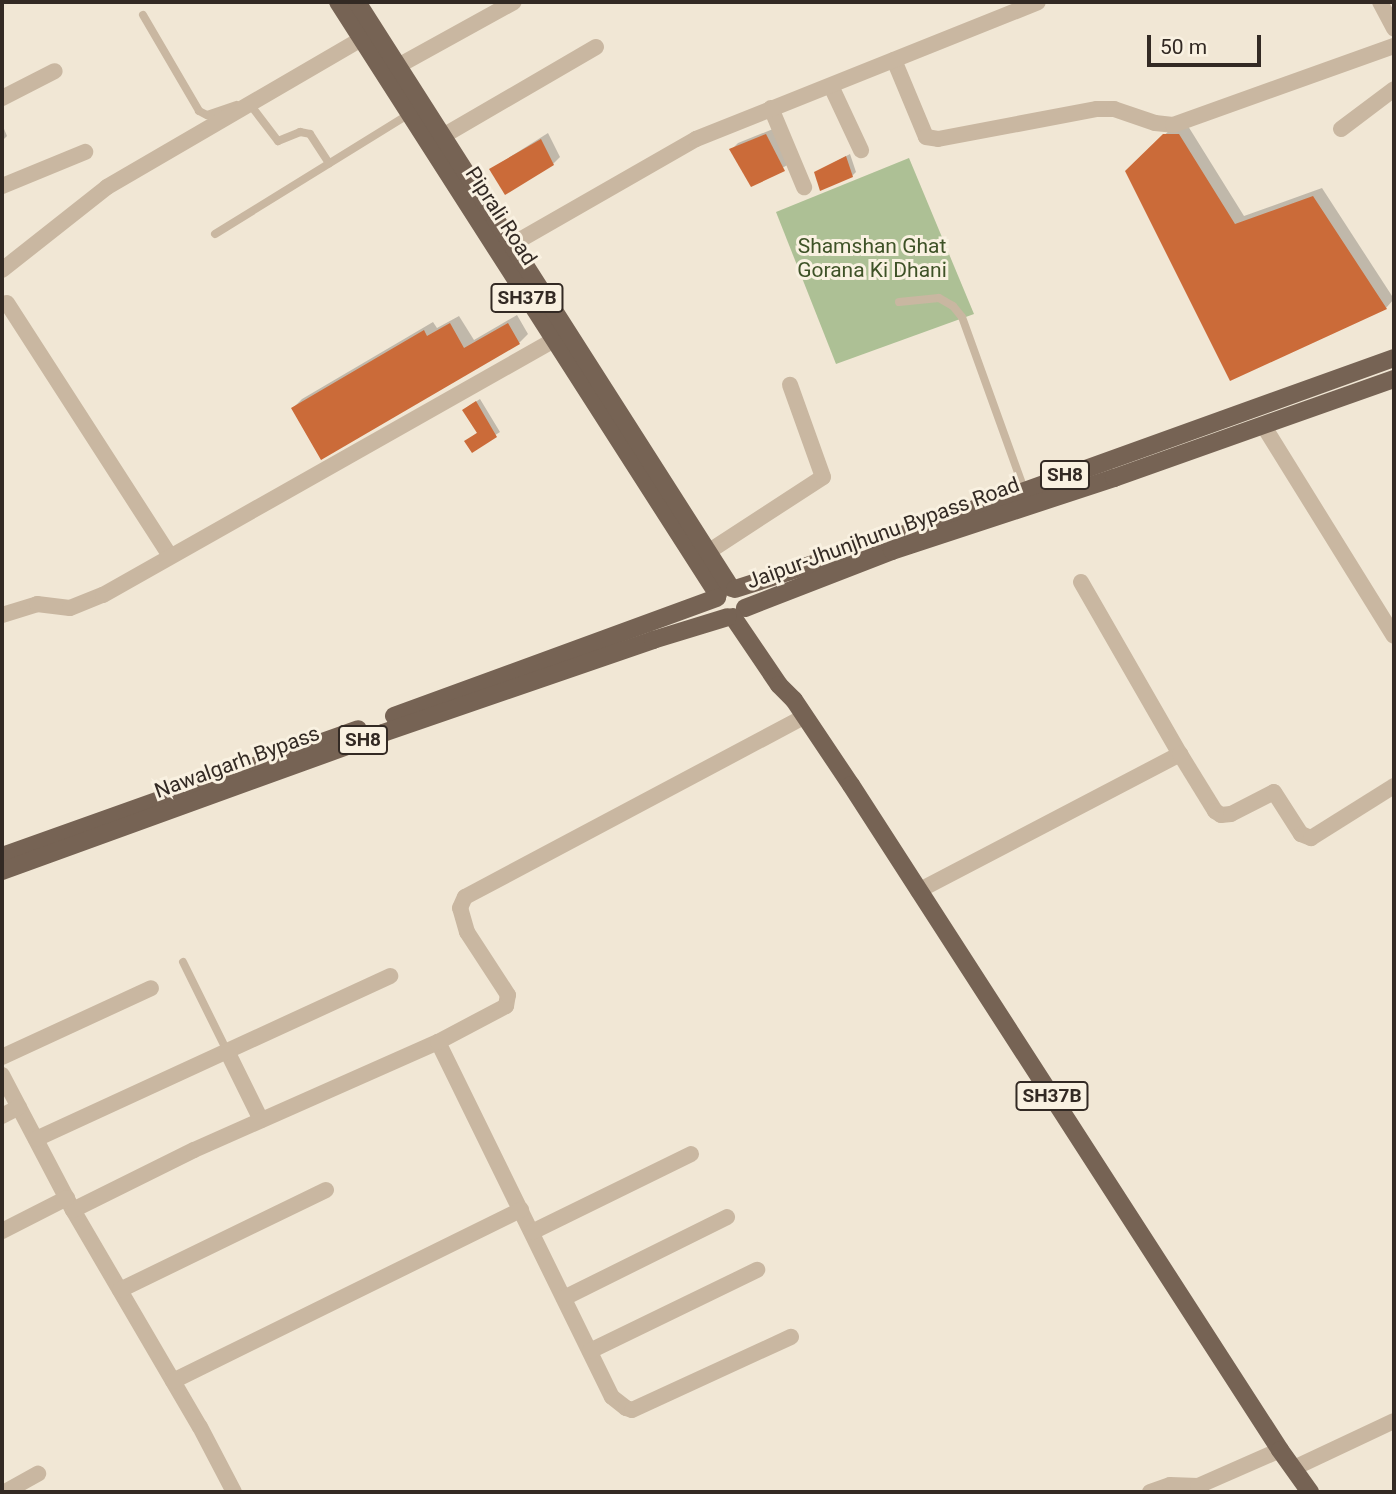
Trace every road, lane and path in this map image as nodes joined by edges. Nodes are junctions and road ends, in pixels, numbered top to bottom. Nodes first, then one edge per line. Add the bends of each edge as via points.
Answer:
1 (338, 2) edge
2 (357, 2) edge
3 (514, 2) edge
4 (1038, 2) edge
5 (1380, 2) edge
6 (143, 15) dead end
7 (1394, 28) edge
8 (362, 39) junction
9 (596, 47) dead end
10 (1394, 47) edge
11 (894, 60) junction
12 (398, 66) junction
13 (55, 72) dead end
14 (831, 86) junction
15 (1394, 89) edge
16 (2, 98) edge
17 (248, 103) junction
18 (771, 108) junction
19 (409, 114) junction
20 (1341, 129) dead end
21 (443, 136) junction
22 (860, 150) dead end
23 (85, 152) dead end
24 (329, 163) junction
25 (2, 186) edge
26 (804, 187) dead end
27 (215, 234) dead end
28 (511, 245) junction
29 (2, 270) edge
30 (899, 302) dead end
31 (7, 303) dead end
32 (554, 340) junction
33 (1394, 358) edge
34 (1394, 379) edge
35 (790, 385) dead end
36 (1263, 425) junction
37 (1024, 489) junction
38 (890, 545) junction
39 (708, 552) junction
40 (170, 556) junction
41 (1081, 582) dead end
42 (725, 592) junction
43 (737, 613) junction
44 (2, 615) edge
45 (1394, 636) edge
46 (606, 649) junction
47 (805, 716) junction
48 (1180, 754) junction
49 (1394, 786) edge
50 (2, 856) edge
51 (2, 871) edge
52 (918, 891) junction
53 (183, 962) dead end
54 (390, 976) dead end
55 (151, 988) dead end
56 (438, 1042) junction
57 (227, 1051) junction
58 (2, 1057) edge
59 (2, 1075) edge
60 (19, 1107) junction
61 (2, 1116) edge
62 (261, 1120) junction
63 (36, 1139) junction
64 (691, 1154) dead end
65 (326, 1190) dead end
66 (70, 1204) junction
67 (521, 1210) junction
68 (727, 1217) dead end
69 (2, 1231) edge
70 (532, 1232) junction
71 (757, 1270) dead end
72 (120, 1290) junction
73 (564, 1298) junction
74 (791, 1337) dead end
75 (590, 1351) junction
76 (173, 1381) junction
77 (1394, 1421) edge
78 (1280, 1450) junction
79 (1294, 1468) junction
80 (37, 1474) dead end
81 (5, 1492) edge
82 (234, 1492) edge
83 (1150, 1492) edge
84 (1310, 1492) edge

1 - 8 main road, Piprali Road / SH37B
2 - 12 main road
3 - 12 street
4 - 11 street
5 - 7 street
6 - 17 lane via 199,111 207,115
8 - 17 street
8 - 19 main road, Piprali Road / SH37B
9 - 21 street
10 - 11 street via 1173,125 1114,109 1097,109 938,139 926,137
11 - 14 street
12 - 21 main road
13 - 16 street
14 - 18 street
14 - 22 street
15 - 20 street
17 - 24 lane via 278,141 300,132 310,134
17 - 29 street via 107,187
18 - 26 street
18 - 28 street via 696,139
19 - 24 lane
19 - 32 main road, Piprali Road / SH37B
21 - 28 main road
23 - 25 street
24 - 27 lane
28 - 39 main road
30 - 37 lane via 939,298 962,317
31 - 40 street
32 - 40 street
32 - 42 main road, Piprali Road / SH37B
33 - 37 main road, SH8
34 - 36 main road, Jaipur-Jhunjhunu Bypass Road / SH8
35 - 39 street via 823,477
36 - 38 main road, Jaipur-Jhunjhunu Bypass Road / SH8
36 - 45 street
37 - 38 main road, SH8
38 - 42 main road, SH8
38 - 43 main road, Jaipur-Jhunjhunu Bypass Road / SH8
39 - 42 main road
40 - 44 street via 80,605 37,604
41 - 48 street
42 - 43 main road via 745,598
42 - 43 main road via 718,610
42 - 46 main road, Nawalgarh Bypass / SH8
43 - 46 main road, Nawalgarh Bypass / SH8
43 - 47 main road, SH37B via 779,685
46 - 50 main road, Nawalgarh Bypass / SH8
46 - 51 main road, Nawalgarh Bypass / SH8
47 - 52 main road, SH37B
47 - 56 street via 466,897 460,908 467,932 509,1001
48 - 49 street via 1221,816 1275,792 1301,834 1311,838
48 - 52 street
52 - 78 main road, SH37B
53 - 57 lane
54 - 57 street
55 - 58 street
56 - 62 street
56 - 67 street
57 - 62 street
57 - 63 street
59 - 60 street
60 - 61 street
60 - 63 street
62 - 66 street
63 - 66 street
64 - 70 street
65 - 72 street
66 - 69 street
66 - 72 street
67 - 70 street
67 - 76 street
68 - 73 street
70 - 73 street
71 - 75 street
72 - 76 street
73 - 75 street
74 - 75 street via 632,1410 612,1397
76 - 82 street
77 - 79 street
78 - 79 main road, SH37B
78 - 83 street via 1198,1486 1170,1485
79 - 84 main road, SH37B
80 - 81 street

